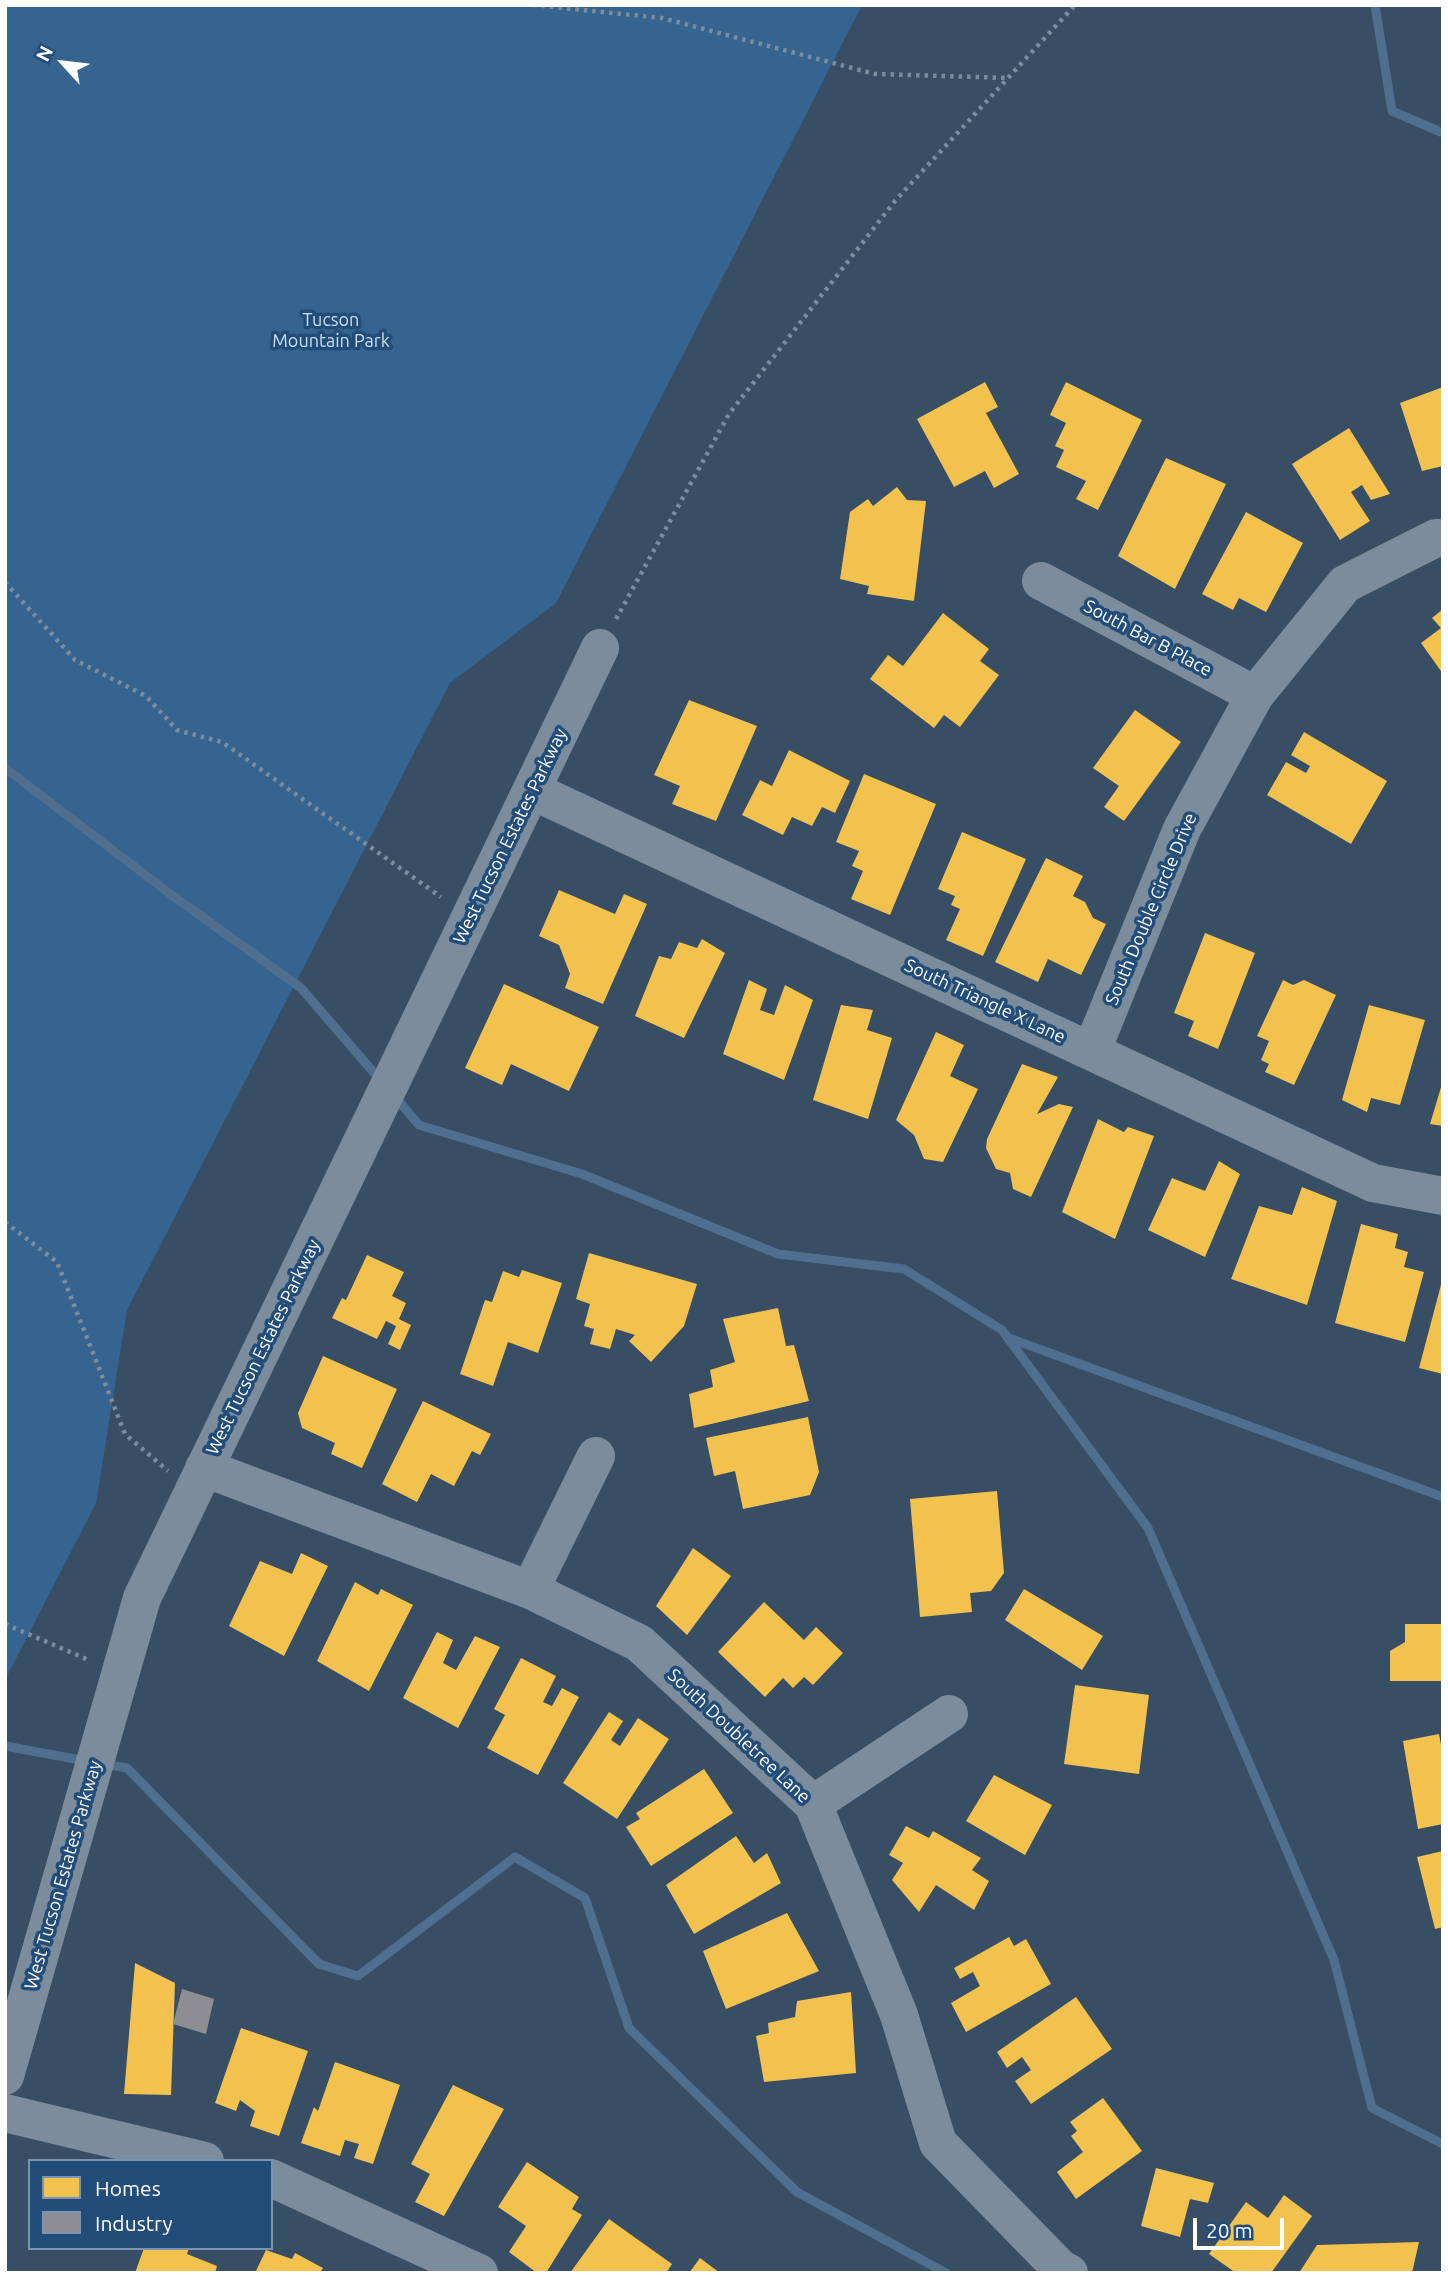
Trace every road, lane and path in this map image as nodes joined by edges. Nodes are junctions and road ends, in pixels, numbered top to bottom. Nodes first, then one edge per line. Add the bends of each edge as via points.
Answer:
1 (533, 5) edge
2 (1075, 5) edge
3 (1009, 78) junction
4 (1443, 538) edge
5 (1041, 581) dead end
6 (5, 582) edge
7 (600, 648) joint
8 (1255, 695) junction
9 (533, 790) junction
10 (470, 918) junction
11 (1092, 1050) junction
12 (1443, 1196) edge
13 (5, 1222) edge
14 (596, 1456) dead end
15 (198, 1480) junction
16 (530, 1590) junction
17 (5, 1624) edge
18 (120, 1675) junction
19 (949, 1714) dead end
20 (813, 1804) junction
21 (5, 2076) edge
22 (5, 2113) edge
23 (197, 2159) edge
24 (273, 2179) edge
25 (479, 2273) edge
26 (1069, 2273) edge

1 - 3 path via 662,18 875,74
2 - 3 path
3 - 7 path via 895,201 729,414
4 - 8 street, South Double Circle Drive via 1345,584
5 - 8 street, South Bar B Place
6 - 10 path via 75,660 146,696 177,730 222,742
7 - 9 street, West Tucson Estates Parkway
8 - 11 street, South Double Circle Drive via 1182,829
9 - 10 street, West Tucson Estates Parkway
9 - 11 street, South Triangle X Lane
10 - 15 street, West Tucson Estates Parkway
11 - 12 street, South Triangle X Lane via 1373,1184
13 - 15 path via 57,1262 125,1434
14 - 16 street
15 - 16 street, South Doubletree Lane
15 - 18 street, West Tucson Estates Parkway via 142,1598
16 - 20 street, South Doubletree Lane via 639,1643
17 - 18 path
18 - 21 street, West Tucson Estates Parkway
19 - 20 street
20 - 26 street, South Doubletree Lane via 900,2015 938,2144
22 - 23 street
24 - 25 street

